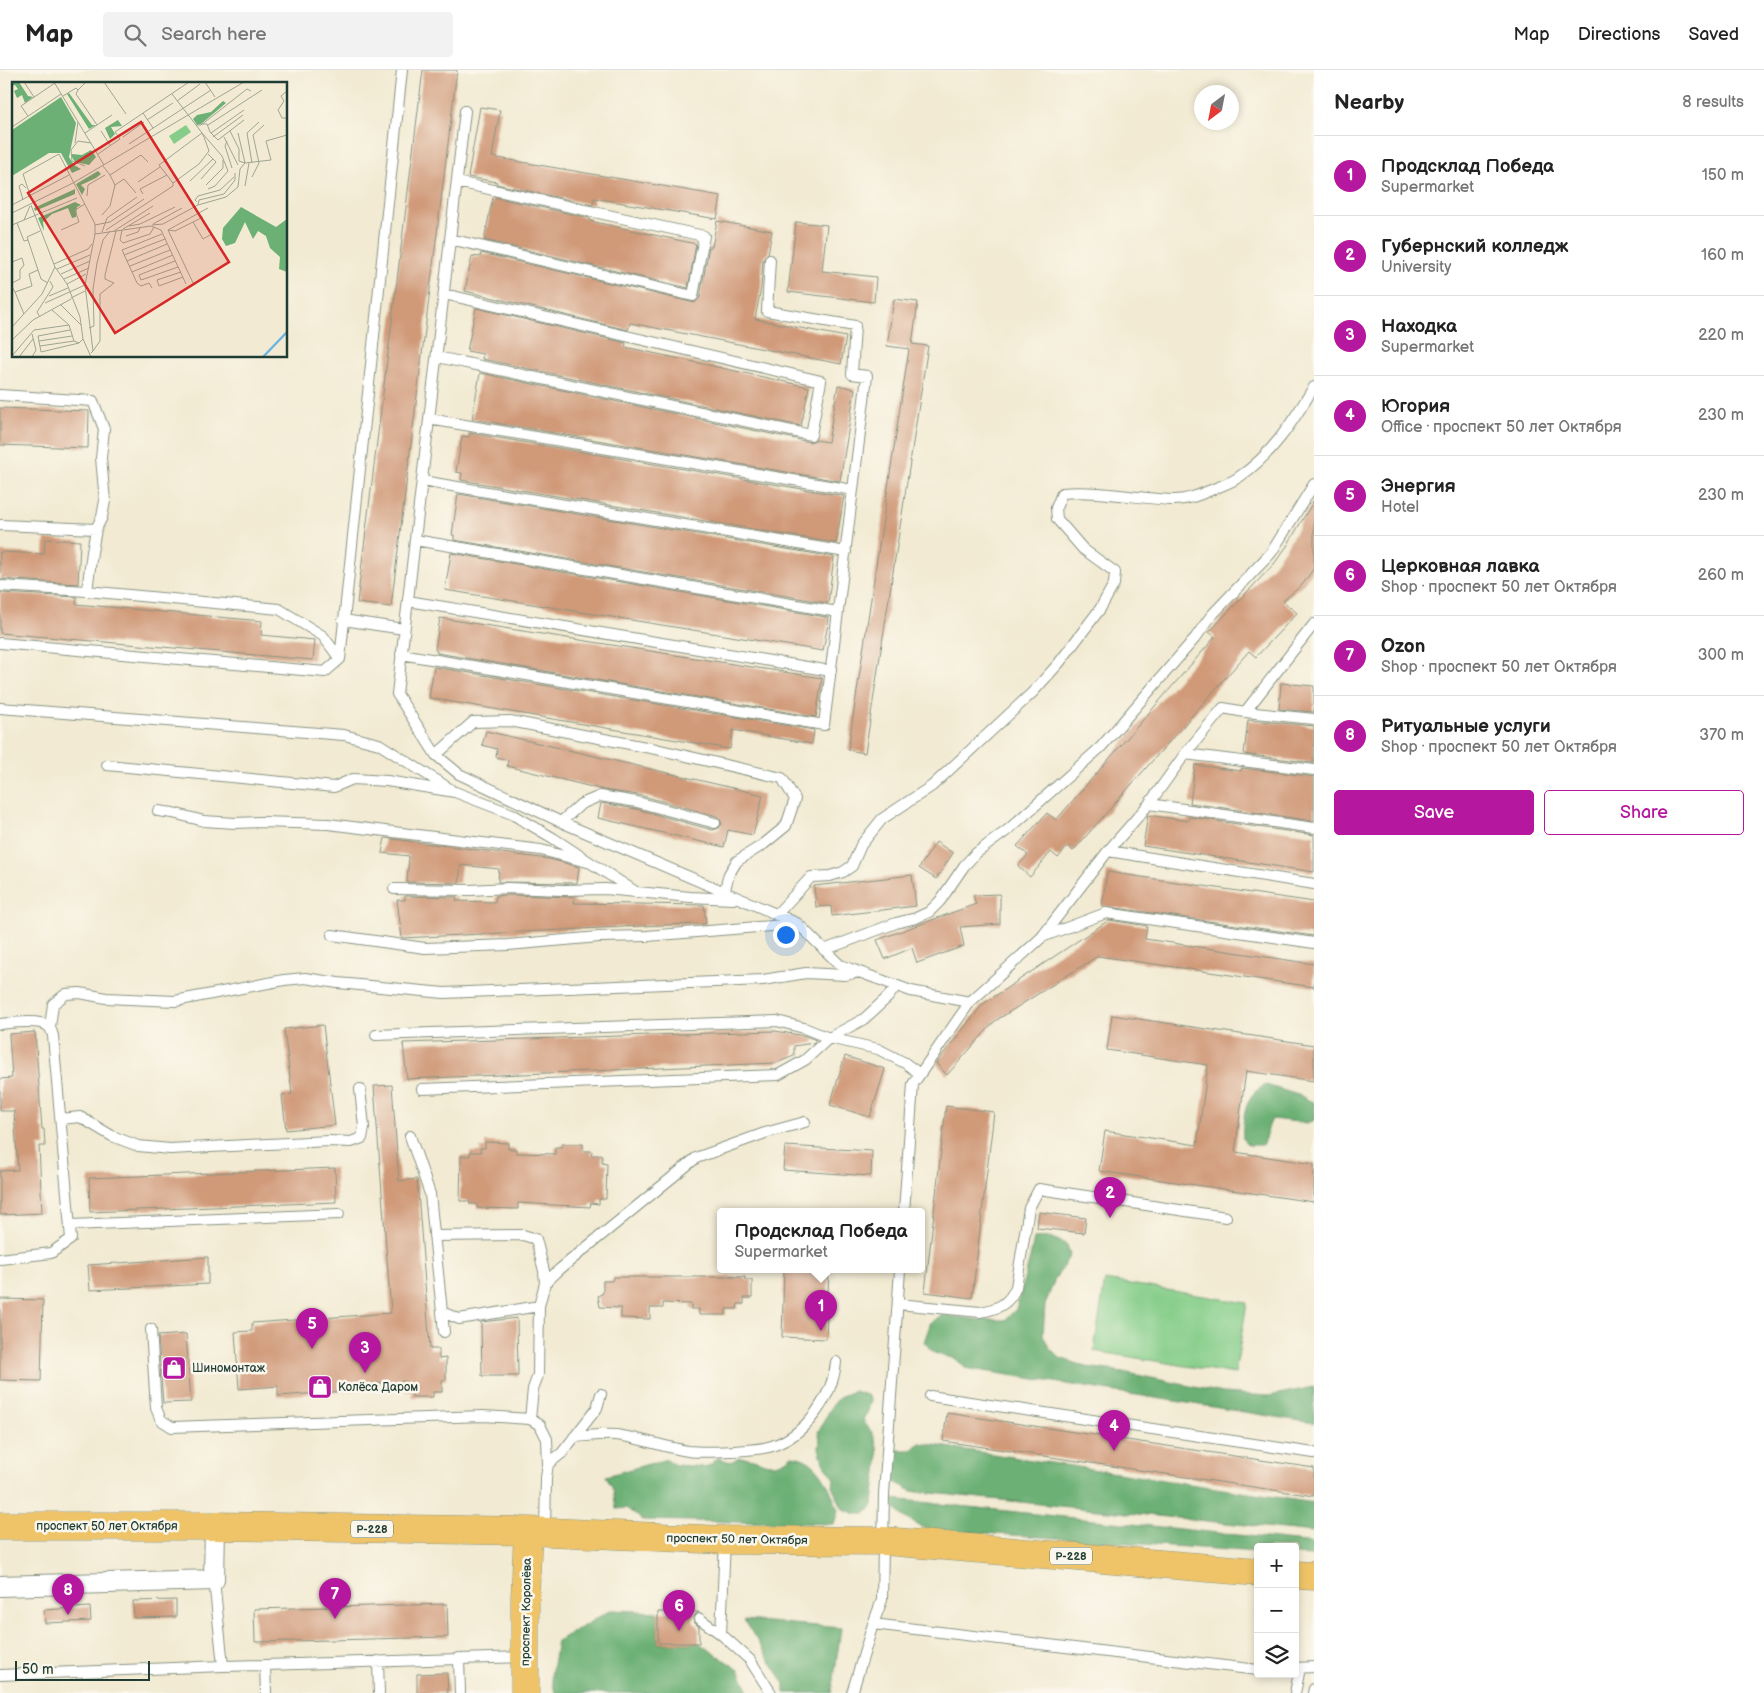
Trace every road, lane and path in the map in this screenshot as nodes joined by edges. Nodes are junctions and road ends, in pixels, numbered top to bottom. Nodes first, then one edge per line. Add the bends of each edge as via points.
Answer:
1 (402, 70) edge
2 (466, 111) dead end
3 (457, 182) junction
4 (450, 239) junction
5 (770, 260) dead end
6 (444, 294) junction
7 (436, 357) junction
8 (1314, 387) edge
9 (0, 395) edge
10 (429, 419) junction
11 (422, 481) junction
12 (1314, 484) edge
13 (853, 490) junction
14 (0, 525) edge
15 (96, 529) junction
16 (415, 540) junction
17 (846, 552) junction
18 (0, 586) edge
19 (87, 591) junction
20 (408, 600) junction
21 (838, 612) junction
22 (343, 620) junction
23 (1313, 628) edge
24 (404, 629) junction
25 (0, 643) edge
26 (401, 654) junction
27 (340, 659) junction
28 (831, 671) junction
29 (0, 708) edge
30 (1246, 712) junction
31 (1314, 720) edge
32 (1185, 754) junction
33 (436, 755) junction
34 (107, 765) dead end
35 (1314, 770) edge
36 (455, 792) junction
37 (1148, 804) junction
38 (528, 806) junction
39 (500, 809) junction
40 (158, 811) dead end
41 (561, 822) junction
42 (715, 823) dead end
43 (1314, 828) edge
44 (1108, 851) junction
45 (590, 863) junction
46 (1314, 884) edge
47 (394, 889) dead end
48 (636, 892) junction
49 (724, 893) junction
50 (739, 900) junction
51 (776, 915) junction
52 (797, 923) junction
53 (332, 935) dead end
54 (1041, 938) junction
55 (1314, 943) edge
56 (824, 950) junction
57 (860, 972) junction
58 (896, 986) junction
59 (970, 1002) junction
60 (0, 1024) edge
61 (50, 1027) junction
62 (376, 1035) dead end
63 (829, 1038) junction
64 (920, 1074) junction
65 (360, 1089) dead end
66 (422, 1089) dead end
67 (61, 1119) junction
68 (805, 1122) dead end
69 (410, 1136) dead end
70 (904, 1208) edge
71 (339, 1214) dead end
72 (1226, 1217) dead end
73 (71, 1225) junction
74 (434, 1236) junction
75 (0, 1259) edge
76 (900, 1273) edge
77 (545, 1283) junction
78 (898, 1304) junction
79 (539, 1306) junction
80 (442, 1312) junction
81 (151, 1329) dead end
82 (444, 1332) dead end
83 (836, 1362) dead end
84 (601, 1394) dead end
85 (930, 1396) dead end
86 (530, 1419) junction
87 (574, 1437) junction
88 (1314, 1453) edge
89 (548, 1464) junction
90 (0, 1526) edge
91 (215, 1526) junction
92 (537, 1532) junction
93 (725, 1540) junction
94 (884, 1541) junction
95 (1254, 1572) edge
96 (1299, 1575) edge
97 (1314, 1576) edge
98 (214, 1580) junction
99 (0, 1586) edge
100 (700, 1619) dead end
101 (873, 1624) junction
102 (721, 1634) junction
103 (525, 1657) junction
104 (460, 1658) junction
105 (378, 1661) junction
106 (265, 1664) junction
107 (223, 1666) junction
108 (1314, 1667) edge
109 (1299, 1668) edge
110 (1254, 1670) edge
111 (0, 1675) edge
112 (1297, 1678) edge
113 (1314, 1689) edge
114 (266, 1693) edge
115 (379, 1693) edge
116 (460, 1693) edge
117 (525, 1693) edge
118 (771, 1693) edge
119 (852, 1693) edge
120 (1295, 1693) edge
121 (1313, 1693) edge

1 - 22 lane
2 - 3 lane
3 - 4 lane
3 - 4 lane via 704,236 693,296
4 - 6 lane
5 - 13 lane via 767,311 854,326 852,374 867,376
6 - 7 lane
6 - 7 lane via 821,381 811,435
7 - 10 lane
8 - 51 lane via 1267,453 1238,478 1194,497 1174,500 1062,493 1056,508 1057,519 1083,549 1115,572 1114,584 1100,609 1033,692 932,786 882,819 861,845 852,866 830,876 811,877
9 - 15 lane via 93,401 104,429 101,458 105,501
10 - 11 lane
10 - 13 lane
11 - 16 lane
11 - 17 lane
12 - 56 lane via 1271,553 1211,616 1101,747 1009,829 975,854 929,912
13 - 17 lane
14 - 15 lane
15 - 19 lane
16 - 20 lane
16 - 21 lane
17 - 21 lane
18 - 19 lane
19 - 27 lane via 279,609 323,636
20 - 24 lane
20 - 28 lane
21 - 28 lane
22 - 24 lane
22 - 27 lane
23 - 30 lane
24 - 26 lane
25 - 27 lane via 326,672
26 - 28 lane via 824,725
26 - 33 lane via 396,694
29 - 36 lane via 344,735 379,744
30 - 31 lane
30 - 32 lane via 1223,708
32 - 35 lane
32 - 37 lane
33 - 38 lane via 459,774
33 - 49 lane via 473,722 510,721 656,749 782,778 795,800 786,826 737,861 729,874
34 - 36 lane via 334,787 353,779 387,781
36 - 39 lane
37 - 43 lane
37 - 44 lane
38 - 39 lane
38 - 41 lane
39 - 45 lane via 545,833
40 - 45 lane via 228,823 320,823 357,827 541,850
41 - 42 lane via 581,804 600,796 637,802
41 - 49 lane
44 - 46 lane
44 - 54 lane
45 - 48 lane
47 - 48 lane via 604,889
48 - 50 lane
49 - 50 lane
50 - 51 lane
51 - 52 lane
52 - 53 lane via 647,936 425,948
52 - 56 lane
54 - 55 lane via 1106,913
54 - 59 lane
56 - 57 lane via 840,965
57 - 58 lane
57 - 61 lane via 845,975 806,973 763,980 444,993 305,978 175,1001 106,998 80,993 66,994 53,1004
58 - 59 lane
58 - 63 lane via 864,1019
59 - 64 lane
60 - 61 lane via 36,1022
61 - 67 lane
62 - 63 lane via 778,1021
63 - 64 lane via 878,1049
63 - 66 lane via 805,1060 778,1075
64 - 70 lane via 913,1084
65 - 67 lane via 364,1127 362,1138 352,1142 170,1150 138,1146 112,1136 80,1117
67 - 73 lane
68 - 77 lane via 696,1158
69 - 74 lane via 430,1194
71 - 73 lane
72 - 78 lane via 1039,1189 1029,1208 1016,1287 1005,1305 980,1312
73 - 75 lane via 71,1239 52,1253
74 - 77 lane via 524,1235 536,1239
74 - 80 lane
76 - 78 lane
77 - 79 lane
78 - 94 lane via 884,1494
79 - 80 lane via 460,1319
79 - 86 lane via 538,1375
80 - 82 lane
81 - 86 lane via 156,1408 161,1420 172,1427 478,1416
83 - 87 lane via 834,1380 816,1413 805,1425 772,1446 690,1451 630,1437
84 - 87 lane via 598,1408
85 - 88 lane
86 - 89 lane via 540,1425 547,1439
87 - 89 lane
89 - 92 lane
90 - 91 main road, проспект 50 лет Октября / Р-228
91 - 92 main road, проспект 50 лет Октября / Р-228
91 - 98 street
92 - 93 main road, проспект 50 лет Октября / Р-228
92 - 103 main road, проспект Королёва via 525,1598
93 - 94 main road, проспект 50 лет Октября / Р-228
93 - 102 lane
94 - 95 main road, проспект 50 лет Октября / Р-228
94 - 101 lane via 882,1600
96 - 97 main road
98 - 99 street
98 - 107 lane
100 - 102 lane
101 - 110 lane
101 - 119 lane
102 - 118 lane via 750,1660
103 - 104 lane
103 - 117 main road, проспект Королёва
104 - 105 lane
104 - 116 lane
105 - 106 lane
105 - 115 lane
106 - 107 lane
106 - 114 lane
107 - 111 lane
108 - 109 lane
112 - 120 lane
113 - 121 lane

